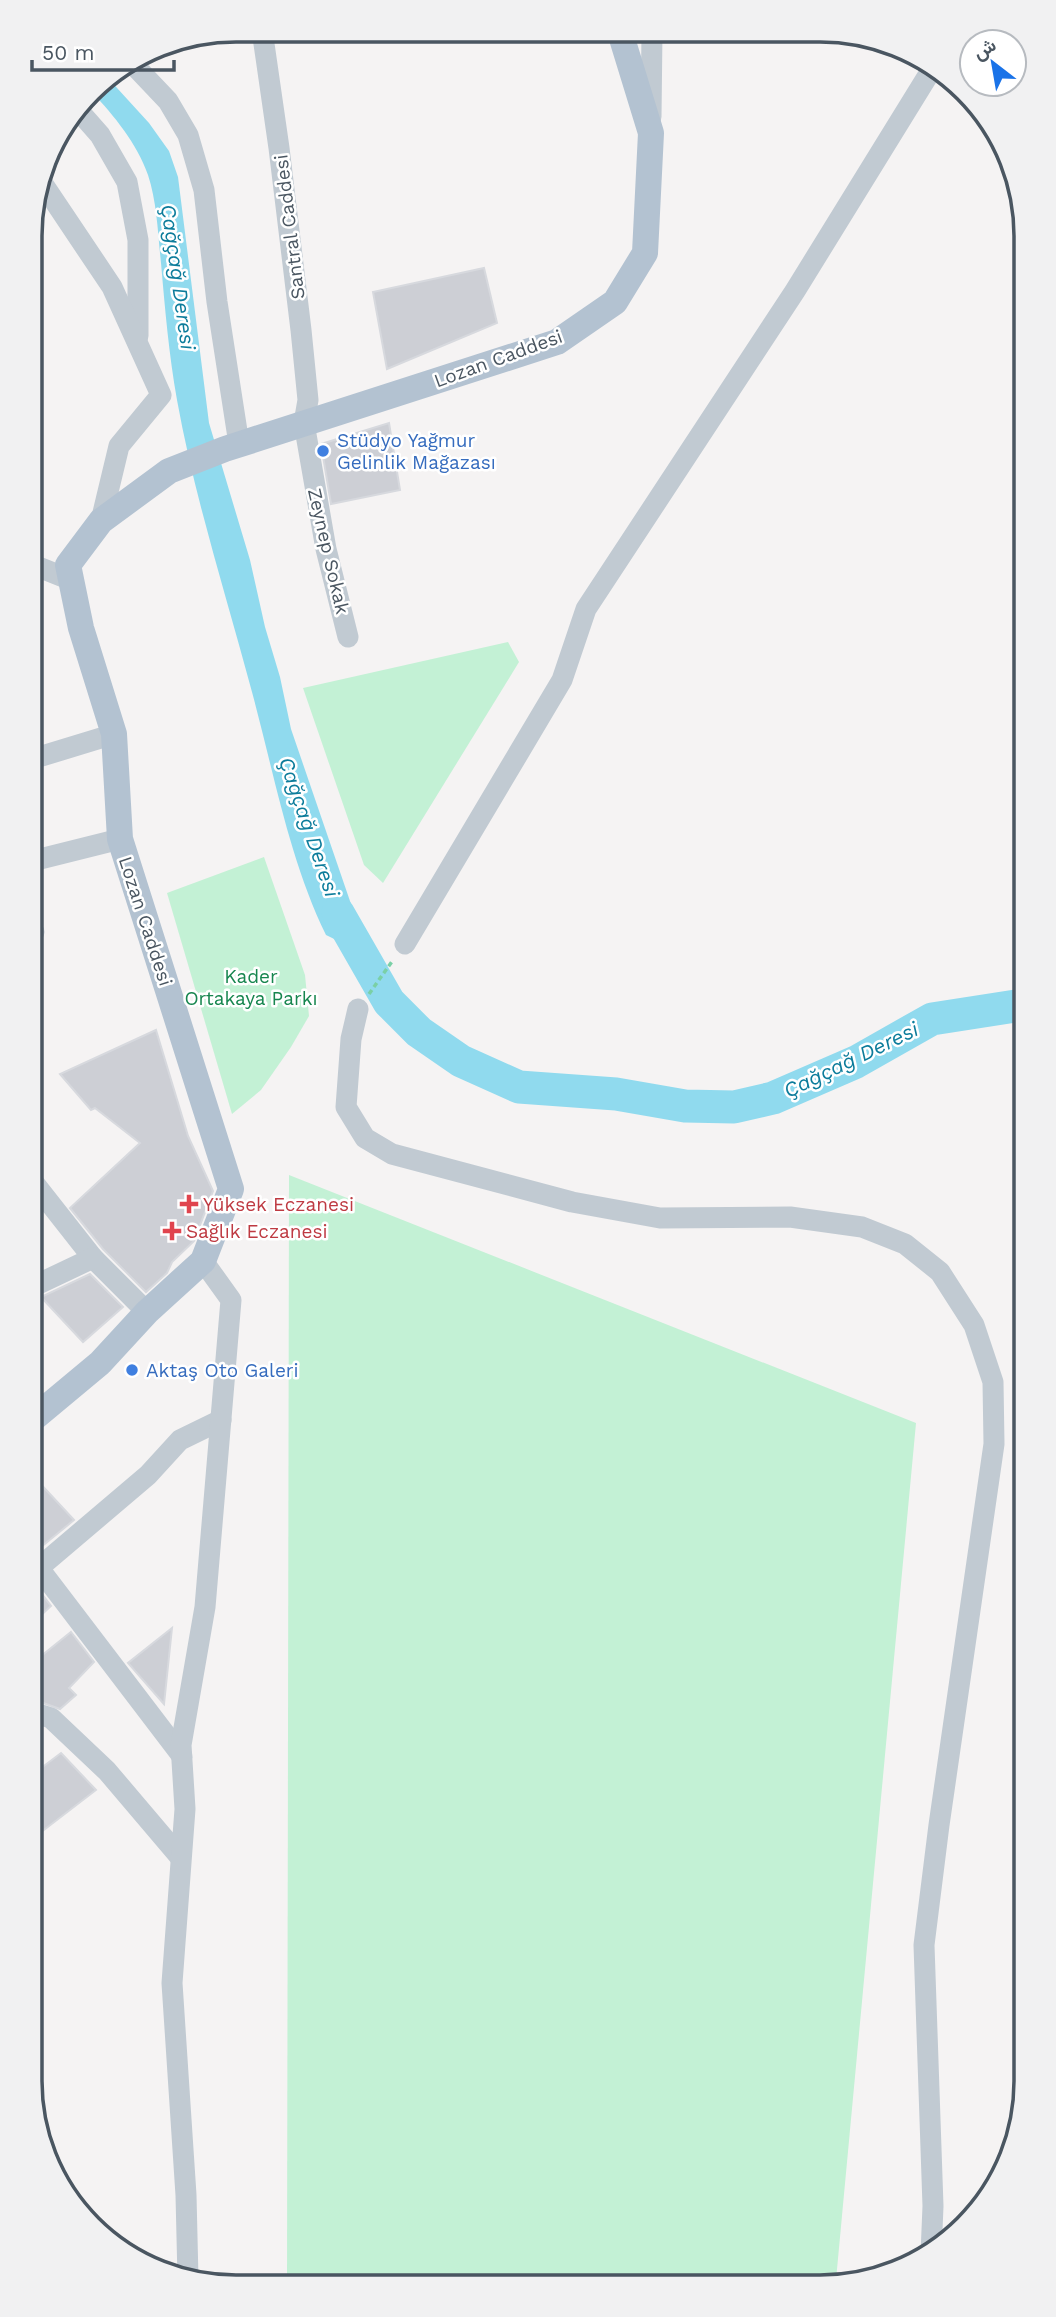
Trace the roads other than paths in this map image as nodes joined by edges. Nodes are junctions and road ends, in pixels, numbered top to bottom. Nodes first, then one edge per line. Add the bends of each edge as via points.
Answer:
1 (264, 42) edge
2 (623, 42) edge
3 (652, 42) edge
4 (138, 69) edge
5 (928, 75) edge
6 (84, 116) edge
7 (651, 133) junction
8 (48, 191) edge
9 (138, 346) junction
10 (304, 423) junction
11 (232, 446) junction
12 (101, 521) junction
13 (42, 568) edge
14 (71, 580) junction
15 (348, 638) dead end
16 (114, 734) junction
17 (42, 756) edge
18 (120, 839) junction
19 (42, 858) edge
20 (405, 944) road end
21 (358, 1009) road end
22 (42, 1193) edge
23 (93, 1258) junction
24 (203, 1261) junction
25 (42, 1282) edge
26 (147, 1312) junction
27 (42, 1411) edge
28 (221, 1420) junction
29 (42, 1565) edge
30 (42, 1575) edge
31 (42, 1715) edge
32 (182, 1756) junction
33 (180, 1857) junction
34 (932, 2239) edge
35 (188, 2268) edge

1 - 10 street, Santral Caddesi via 301,330 308,400
2 - 7 main road, Lozan Caddesi
3 - 7 street
4 - 11 street via 168,101 188,135 204,190
5 - 20 street via 795,291 586,609 562,680
6 - 9 street via 127,182 138,240
7 - 10 main road, Lozan Caddesi via 645,253 615,302 557,342
8 - 9 street via 112,288
9 - 12 street via 161,395 120,446
10 - 11 main road, Lozan Caddesi
10 - 15 street, Zeynep Sokak via 326,549
11 - 12 main road, Lozan Caddesi via 169,471
12 - 14 main road, Lozan Caddesi via 68,565
13 - 14 street
14 - 16 main road, Lozan Caddesi
16 - 17 street
16 - 18 main road, Lozan Caddesi
18 - 19 street
18 - 24 main road, Lozan Caddesi via 231,1189
21 - 34 street via 346,1107 365,1138 392,1154 572,1202 660,1218 790,1217 862,1227 905,1244 940,1272 974,1325 993,1382 994,1444 924,1945
22 - 23 street
23 - 25 street
23 - 26 street
24 - 26 main road, Lozan Caddesi
24 - 28 street via 231,1300
26 - 27 main road, Lozan Caddesi via 100,1363
28 - 29 street via 180,1440 148,1475
28 - 32 street via 205,1606
30 - 32 street
31 - 33 street via 51,1717 107,1771
32 - 33 street via 185,1809
33 - 35 street via 172,1983

